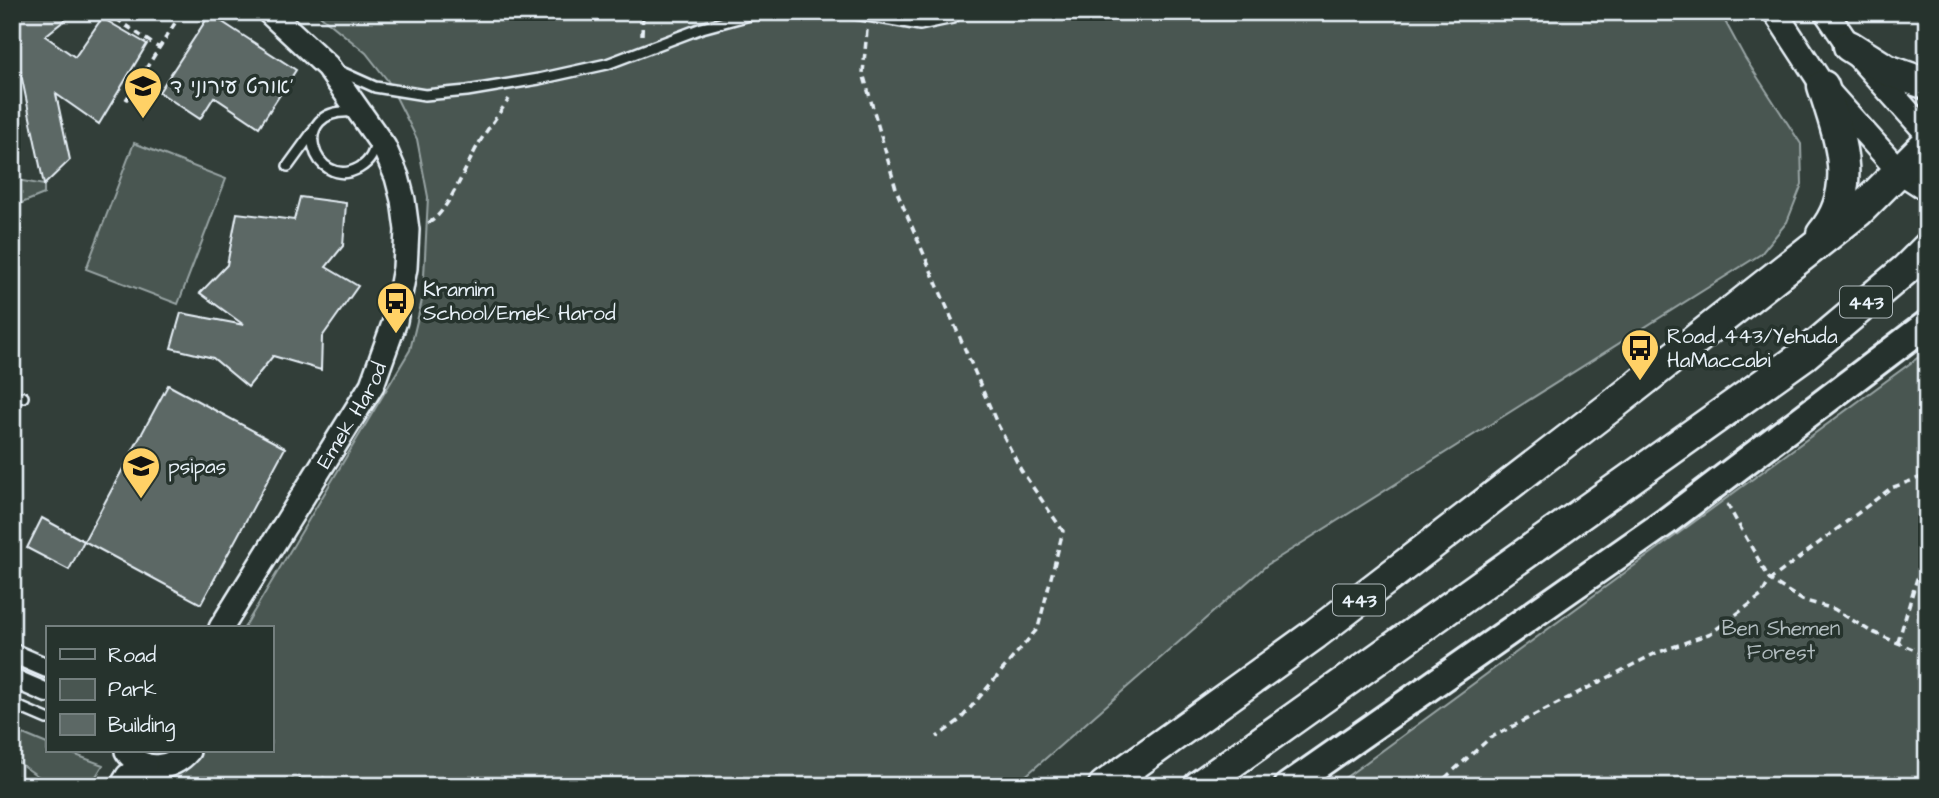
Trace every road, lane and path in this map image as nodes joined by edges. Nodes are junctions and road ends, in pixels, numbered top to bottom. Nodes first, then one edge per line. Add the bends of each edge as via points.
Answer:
1 (106, 12) edge
2 (182, 12) edge
3 (269, 12) edge
4 (643, 12) edge
5 (761, 12) edge
6 (844, 12) edge
7 (1775, 12) edge
8 (1826, 12) edge
9 (869, 17) junction
10 (953, 18) dead end
11 (1849, 46) junction
12 (159, 48) junction
13 (642, 51) junction
14 (327, 66) junction
15 (520, 83) junction
16 (1927, 84) edge
17 (1824, 86) junction
18 (125, 100) dead end
19 (372, 127) junction
20 (315, 128) junction
21 (1927, 133) edge
22 (1927, 143) edge
23 (288, 166) dead end
24 (1899, 171) junction
25 (1927, 189) edge
26 (407, 230) junction
27 (1927, 248) edge
28 (1807, 253) junction
29 (1927, 324) edge
30 (23, 397) dead end
31 (12, 398) edge
32 (1927, 475) edge
33 (1715, 484) junction
34 (1927, 545) edge
35 (1770, 580) junction
36 (222, 626) edge
37 (1898, 642) junction
38 (12, 653) edge
39 (1927, 657) edge
40 (46, 668) edge
41 (12, 678) edge
42 (46, 693) edge
43 (12, 704) edge
44 (46, 719) edge
45 (937, 737) dead end
46 (187, 752) edge
47 (136, 758) edge
48 (122, 786) edge
49 (227, 786) edge
50 (339, 786) edge
51 (1104, 786) edge
52 (1199, 786) edge
53 (1288, 786) edge
54 (1436, 786) edge

1 - 12 path
2 - 12 path
3 - 14 street, Emek Harod
4 - 13 path
5 - 13 lane
6 - 9 lane
7 - 17 street
8 - 11 street
9 - 10 lane via 920,25
9 - 45 path via 863,73 897,192 996,421 1021,470 1063,531 1038,628 961,720
11 - 16 highway via 1887,70
11 - 21 street
12 - 18 path
13 - 15 lane via 607,64
14 - 15 lane via 375,87 425,95
14 - 19 street, Emek Harod
15 - 26 path via 435,220
17 - 24 street
17 - 28 highway via 1839,134 1845,181 1831,224
19 - 20 lane via 355,112 335,111
19 - 20 lane via 375,149 366,162 350,171 335,170 316,157
19 - 26 street, Emek Harod via 397,177
20 - 23 lane
22 - 24 highway, 443
24 - 25 street
24 - 28 highway, 443
26 - 36 street, Emek Harod via 395,321 372,385
27 - 52 highway, 443 via 1804,355
28 - 51 highway, 443 via 1315,634
29 - 33 main road
30 - 31 lane
32 - 35 path via 1891,488
33 - 35 path
33 - 53 main road
34 - 37 path
35 - 37 path via 1802,600 1834,609
35 - 54 path via 1760,596 1712,633 1654,654 1490,738
37 - 39 path
38 - 40 street
41 - 42 street
43 - 44 lane
46 - 47 street via 170,765 157,767
47 - 48 street
49 - 50 path via 323,778

